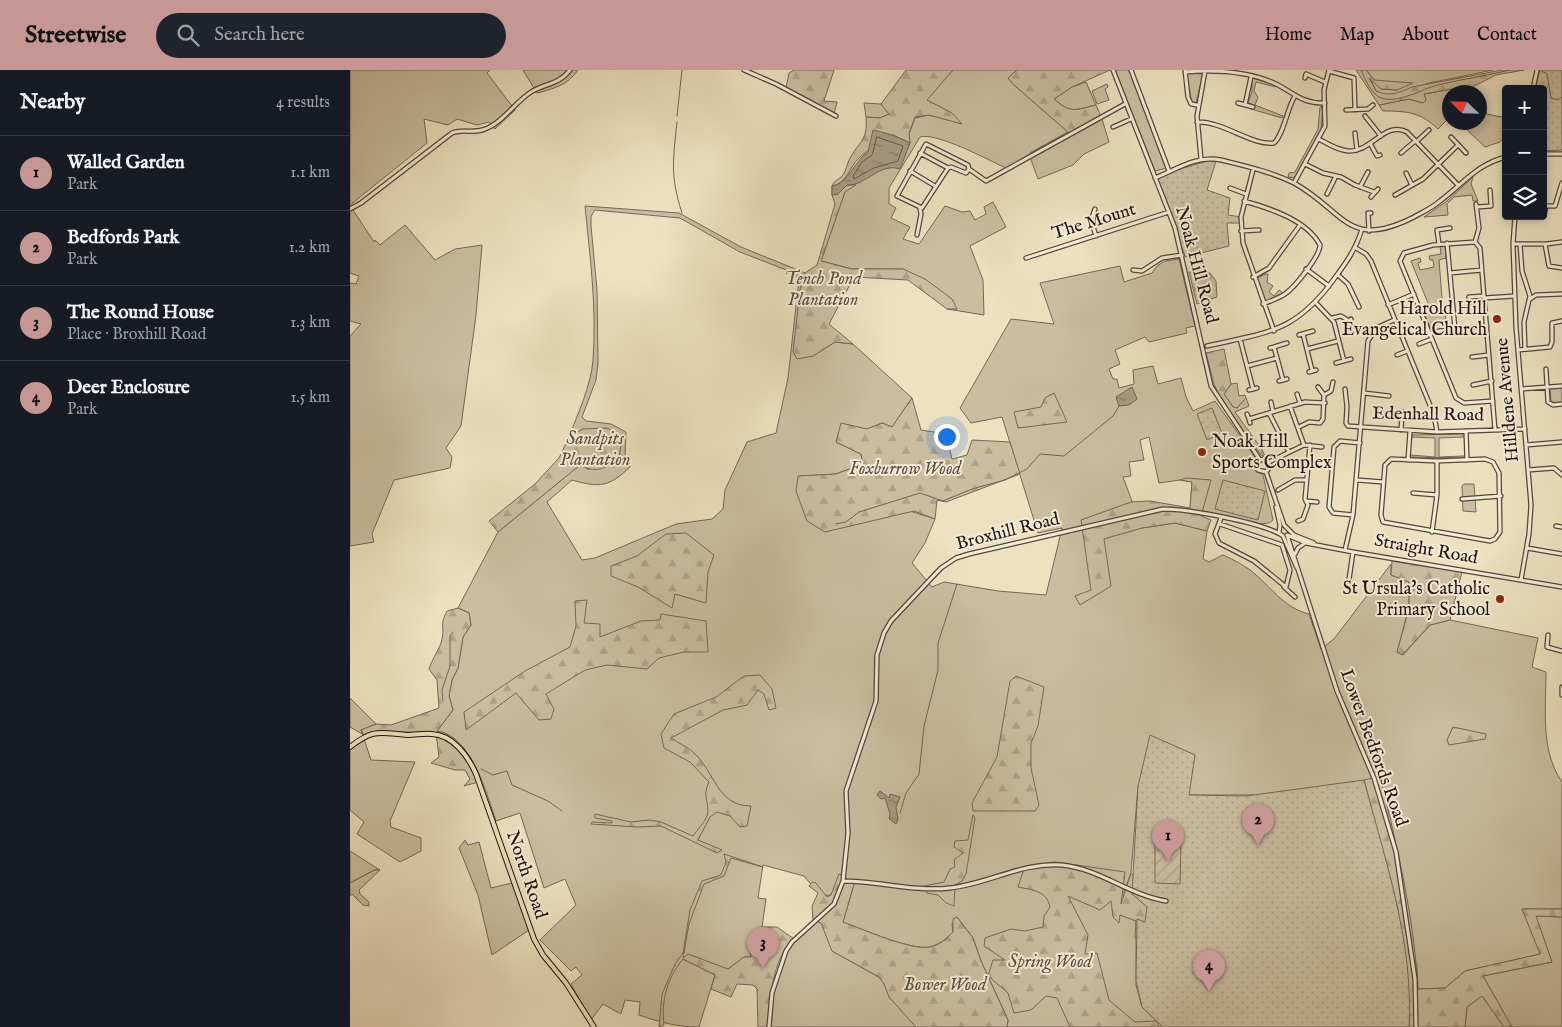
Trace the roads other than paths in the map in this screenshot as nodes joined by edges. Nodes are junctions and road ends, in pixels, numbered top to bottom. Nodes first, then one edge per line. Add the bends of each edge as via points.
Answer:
1 (570, 70) edge
2 (744, 70) edge
3 (1113, 70) edge
4 (1131, 70) edge
5 (1329, 70) edge
6 (1537, 70) edge
7 (1185, 71) edge
8 (1205, 71) junction
9 (1251, 77) junction
10 (1305, 78) dead end
11 (1326, 82) junction
12 (1533, 85) edge
13 (1295, 96) junction
14 (1238, 103) dead end
15 (1325, 103) junction
16 (1125, 104) junction
17 (1197, 105) junction
18 (1245, 105) junction
19 (1373, 105) dead end
20 (1253, 107) dead end
21 (1346, 110) dead end
22 (1356, 110) junction
23 (836, 116) dead end
24 (1365, 116) dead end
25 (1131, 119) junction
26 (1197, 122) junction
27 (1113, 127) dead end
28 (1429, 130) dead end
29 (1355, 133) dead end
30 (1381, 136) junction
31 (1451, 137) dead end
32 (1319, 139) junction
33 (1416, 141) junction
34 (1371, 144) junction
35 (1458, 145) junction
36 (1357, 150) junction
37 (920, 153) junction
38 (1401, 153) dead end
39 (1466, 154) dead end
40 (1562, 154) edge
41 (1380, 155) dead end
42 (1547, 155) edge
43 (1502, 158) edge
44 (1201, 159) junction
45 (1305, 164) junction
46 (1438, 165) junction
47 (948, 168) junction
48 (969, 169) junction
49 (1253, 170) junction
50 (910, 171) junction
51 (1169, 172) junction
52 (1368, 172) dead end
53 (1406, 173) dead end
54 (1336, 176) junction
55 (1155, 178) junction
56 (1562, 183) edge
57 (1294, 184) junction
58 (1412, 185) junction
59 (1458, 185) junction
60 (935, 186) junction
61 (1360, 187) junction
62 (1230, 188) dead end
63 (1378, 189) dead end
64 (1490, 190) dead end
65 (1374, 192) junction
66 (1246, 194) junction
67 (1327, 194) dead end
68 (1396, 195) dead end
69 (1371, 197) dead end
70 (1244, 201) junction
71 (1547, 206) edge
72 (920, 208) junction
73 (350, 209) edge
74 (1094, 209) dead end
75 (1169, 212) junction
76 (1371, 213) dead end
77 (1515, 220) edge
78 (1300, 225) junction
79 (1450, 228) dead end
80 (1362, 229) junction
81 (1241, 230) junction
82 (1259, 230) dead end
83 (1369, 231) junction
84 (917, 235) dead end
85 (1096, 236) junction
86 (1475, 242) junction
87 (1562, 242) edge
88 (1439, 244) junction
89 (1447, 244) junction
90 (1513, 244) junction
91 (1520, 244) junction
92 (1545, 244) junction
93 (1356, 248) junction
94 (1182, 255) junction
95 (1026, 258) dead end
96 (1562, 268) edge
97 (1306, 269) junction
98 (1133, 270) dead end
99 (1482, 270) junction
100 (1450, 273) junction
101 (1338, 275) junction
102 (1253, 278) junction
103 (1329, 286) junction
104 (1530, 292) junction
105 (1414, 294) junction
106 (1562, 294) edge
107 (1515, 296) junction
108 (1536, 296) junction
109 (1484, 298) junction
110 (1530, 300) junction
111 (1263, 304) junction
112 (1316, 304) junction
113 (1388, 305) junction
114 (1359, 307) dead end
115 (1332, 318) junction
116 (1351, 319) dead end
117 (1394, 320) junction
118 (1562, 321) edge
119 (1487, 326) junction
120 (1455, 329) junction
121 (1274, 331) junction
122 (1314, 331) dead end
123 (1430, 334) junction
124 (1240, 339) junction
125 (1432, 339) junction
126 (1338, 341) junction
127 (1287, 343) dead end
128 (1419, 344) dead end
129 (1207, 346) dead end
130 (1307, 349) junction
131 (1525, 349) junction
132 (1407, 350) junction
133 (1518, 350) junction
134 (1397, 355) dead end
135 (1489, 355) junction
136 (1472, 357) dead end
137 (1277, 358) junction
138 (1351, 359) dead end
139 (1344, 361) junction
140 (1336, 363) dead end
141 (1247, 366) junction
142 (1546, 370) dead end
143 (1312, 371) dead end
144 (1283, 380) dead end
145 (1492, 381) junction
146 (1333, 382) dead end
147 (1473, 385) dead end
148 (1562, 386) edge
149 (1318, 387) dead end
150 (1547, 387) junction
151 (1253, 389) dead end
152 (1345, 389) dead end
153 (1521, 389) junction
154 (1364, 393) junction
155 (1297, 394) dead end
156 (1324, 395) junction
157 (1389, 396) dead end
158 (1493, 401) junction
159 (1270, 402) dead end
160 (1300, 403) junction
161 (1324, 403) junction
162 (1562, 404) edge
163 (1290, 406) junction
164 (1271, 412) junction
165 (1404, 412) dead end
166 (1247, 414) dead end
167 (1249, 419) junction
168 (1250, 424) dead end
169 (1299, 427) junction
170 (1361, 427) junction
171 (1525, 429) junction
172 (1401, 430) junction
173 (1495, 430) junction
174 (1410, 431) junction
175 (1466, 431) junction
176 (1437, 432) junction
177 (1562, 442) edge
178 (1360, 443) junction
179 (1304, 445) junction
180 (1526, 445) junction
181 (1310, 446) junction
182 (1322, 446) dead end
183 (1289, 452) junction
184 (1260, 460) junction
185 (1408, 460) junction
186 (1467, 460) junction
187 (1437, 461) junction
188 (1269, 462) junction
189 (1528, 470) junction
190 (1266, 472) junction
191 (1562, 475) edge
192 (1306, 480) junction
193 (1357, 480) junction
194 (1384, 482) junction
195 (1278, 490) dead end
196 (1413, 493) dead end
197 (1437, 495) junction
198 (1501, 496) junction
199 (1462, 498) dead end
200 (1275, 499) junction
201 (1306, 501) junction
202 (1317, 502) dead end
203 (1354, 515) junction
204 (1222, 518) junction
205 (1298, 521) dead end
206 (1220, 524) junction
207 (1286, 526) junction
208 (1556, 526) dead end
209 (1562, 527) edge
210 (1262, 528) junction
211 (1280, 528) junction
212 (1289, 530) junction
213 (1432, 532) junction
214 (1284, 535) junction
215 (1306, 543) junction
216 (1316, 544) junction
217 (1527, 548) junction
218 (1345, 550) junction
219 (1353, 552) junction
220 (1562, 554) edge
221 (1296, 557) junction
222 (1298, 571) junction
223 (1521, 580) junction
224 (1284, 587) junction
225 (1562, 587) edge
226 (1347, 593) dead end
227 (1295, 598) dead end
228 (1548, 635) dead end
229 (1541, 640) dead end
230 (1547, 641) junction
231 (1562, 651) edge
232 (1562, 688) edge
233 (1562, 693) edge
234 (350, 747) edge
235 (843, 881) junction
236 (1166, 901) dead end
237 (594, 1027) edge
238 (769, 1027) edge
239 (1416, 1027) edge

1 - 73 street via 559,81 525,96 492,126 452,133
2 - 23 street
3 - 16 street, Noak Hill Road
4 - 51 street
5 - 11 street
5 - 22 street via 1354,78
6 - 12 street
7 - 8 street
7 - 17 street via 1188,97 1192,104
8 - 9 street
8 - 17 street
9 - 13 street via 1278,84
9 - 18 street
10 - 11 street via 1306,74
11 - 15 street
13 - 15 street via 1309,103
13 - 26 street via 1274,142 1245,136 1212,123
14 - 18 street
15 - 32 street via 1325,126
16 - 25 street, Noak Hill Road
16 - 48 street via 986,182
17 - 26 street
18 - 20 street
19 - 22 street
21 - 22 street
24 - 30 street
25 - 27 street
25 - 55 street, Noak Hill Road
26 - 44 street
28 - 33 street
29 - 36 street
30 - 33 street via 1391,129 1398,129
30 - 34 street
31 - 35 street
32 - 36 street via 1338,149
32 - 45 street
33 - 38 street
33 - 46 street
34 - 36 street
34 - 41 street via 1377,156
35 - 39 street
35 - 46 street
37 - 47 street
37 - 48 street via 926,144 968,165
37 - 50 street
40 - 42 street
43 - 59 street via 1482,166
44 - 49 street via 1218,159
44 - 51 street
45 - 54 street
45 - 57 street
46 - 58 street
46 - 59 street
47 - 48 street via 966,173
47 - 60 street
49 - 57 street
49 - 66 street
50 - 60 street
50 - 72 street via 898,196
51 - 55 street
52 - 61 street
53 - 58 street
54 - 61 street
54 - 67 street
55 - 75 street, Noak Hill Road
56 - 71 street via 1555,206
57 - 80 street via 1347,224
58 - 68 street
59 - 83 street via 1433,206 1395,227
60 - 72 street
61 - 65 street
62 - 66 street
63 - 65 street
64 - 86 street via 1491,206 1477,205 1479,228
65 - 69 street
66 - 70 street
70 - 78 street
70 - 81 street
72 - 84 street
74 - 85 street via 1090,220
75 - 85 street, The Mount
75 - 94 street, Noak Hill Road
76 - 83 street via 1368,213
77 - 90 street, Hilldene Avenue
78 - 97 street via 1320,246
78 - 102 street via 1269,268
79 - 88 street via 1437,230
80 - 83 street
80 - 93 street
81 - 82 street
81 - 102 street
85 - 95 street, The Mount
86 - 89 street
86 - 99 street via 1480,248
87 - 92 street
88 - 89 street
88 - 105 street via 1419,247 1401,255 1400,261
89 - 100 street
90 - 91 street
90 - 107 street, Hilldene Avenue
91 - 92 street
91 - 104 street via 1522,271
92 - 96 street via 1549,266
93 - 101 street
93 - 113 street via 1369,257
94 - 98 street via 1162,258 1142,271
94 - 184 street, Noak Hill Road via 1211,386
97 - 103 street
97 - 111 street via 1284,294
99 - 100 street
99 - 109 street
100 - 120 street
101 - 103 street
101 - 114 street via 1348,284
102 - 111 street
103 - 112 street
104 - 108 street
104 - 110 street
105 - 113 street
105 - 123 street
106 - 108 street
107 - 109 street
107 - 133 street, Hilldene Avenue
108 - 110 street
109 - 119 street
110 - 131 street via 1524,322
111 - 121 street
112 - 115 street
112 - 121 street
113 - 117 street
115 - 116 street via 1341,316 1349,322
115 - 126 street
117 - 132 street
117 - 154 street via 1376,328 1370,335
118 - 131 street via 1552,323 1550,346
119 - 120 street
119 - 135 street
120 - 123 street
121 - 124 street
122 - 130 street via 1301,334
123 - 125 street
124 - 129 street
124 - 141 street
125 - 128 street
125 - 158 street via 1459,401 1466,404
126 - 130 street
126 - 139 street
127 - 137 street via 1272,347
130 - 143 street
131 - 133 street
132 - 134 street
132 - 176 street via 1434,415
133 - 153 street, Hilldene Avenue
135 - 136 street
135 - 145 street
137 - 141 street
137 - 144 street
138 - 139 street
139 - 140 street
141 - 151 street
142 - 150 street
145 - 147 street
145 - 158 street
146 - 156 street via 1332,391
148 - 150 street
149 - 156 street
150 - 153 street
150 - 162 street via 1550,404
152 - 170 street via 1346,424
153 - 171 street, Hilldene Avenue
154 - 157 street
154 - 170 street
155 - 160 street
156 - 161 street
158 - 173 street
159 - 164 street
160 - 161 street
160 - 163 street
161 - 169 street via 1321,422 1309,422
163 - 164 street
163 - 169 street
164 - 167 street
164 - 183 street
165 - 172 street
166 - 167 street
167 - 168 street
169 - 179 street
170 - 172 street, Edenhall Road
170 - 178 street
171 - 173 street, Edenhall Road
171 - 180 street, Hilldene Avenue
172 - 174 street, Edenhall Road
173 - 175 street, Edenhall Road
174 - 176 street, Edenhall Road
174 - 185 street
175 - 176 street, Edenhall Road
175 - 186 street
177 - 180 street
178 - 193 street
178 - 203 street via 1340,441 1334,447 1329,507 1333,513
179 - 181 street
179 - 183 street
180 - 189 street, Hilldene Avenue
181 - 182 street
181 - 192 street
183 - 188 street
184 - 188 street
184 - 190 street, Noak Hill Road via 1258,470
185 - 187 street
185 - 194 street via 1387,461
186 - 187 street
186 - 198 street via 1489,460 1496,464 1500,473
187 - 197 street
188 - 190 street
189 - 191 street via 1554,468
189 - 217 street, Hilldene Avenue via 1530,519
190 - 200 street, Noak Hill Road
192 - 195 street via 1295,480
192 - 201 street
193 - 194 street
193 - 203 street
194 - 213 street via 1383,522
196 - 197 street
197 - 213 street
198 - 199 street
198 - 213 street via 1500,532 1493,540
200 - 207 street, Noak Hill Road
200 - 211 street, Noak Hill Road
201 - 202 street
201 - 205 street via 1304,521
203 - 218 street
204 - 206 street
204 - 210 street, Broxhill Road
204 - 235 street, Broxhill Road via 1177,509 1148,510 969,554 941,568 891,621 880,643 876,700 846,790 848,833
206 - 224 street via 1215,534 1219,543 1254,561
206 - 224 street via 1282,545 1290,570
207 - 211 street
207 - 212 street, Noak Hill Road
208 - 209 street
210 - 211 street, Broxhill Road
210 - 214 street, Broxhill Road
211 - 214 street, Noak Hill Road
212 - 214 street
212 - 216 street, Noak Hill Road
214 - 215 street, Straight Road
214 - 221 street, Lower Bedfords Road
214 - 222 street, Lower Bedfords Road
215 - 216 street, Straight Road
215 - 221 street via 1298,548
216 - 218 street, Straight Road
217 - 220 street
217 - 223 street, Hilldene Avenue
218 - 219 street, Straight Road
219 - 223 street, Straight Road
219 - 226 street
221 - 222 street, Lower Bedfords Road
222 - 239 street, Lower Bedfords Road via 1337,691 1374,778 1396,852 1415,979
223 - 225 street, Straight Road
224 - 227 street
228 - 230 street
229 - 230 street
230 - 231 street via 1549,649
232 - 233 street
234 - 237 main road, North Road via 375,732 436,734 454,743 472,765 534,939
235 - 236 street via 922,889 950,888 1017,870 1059,865 1079,867 1136,892
235 - 238 street, Broxhill Road via 834,904 786,951 772,993

